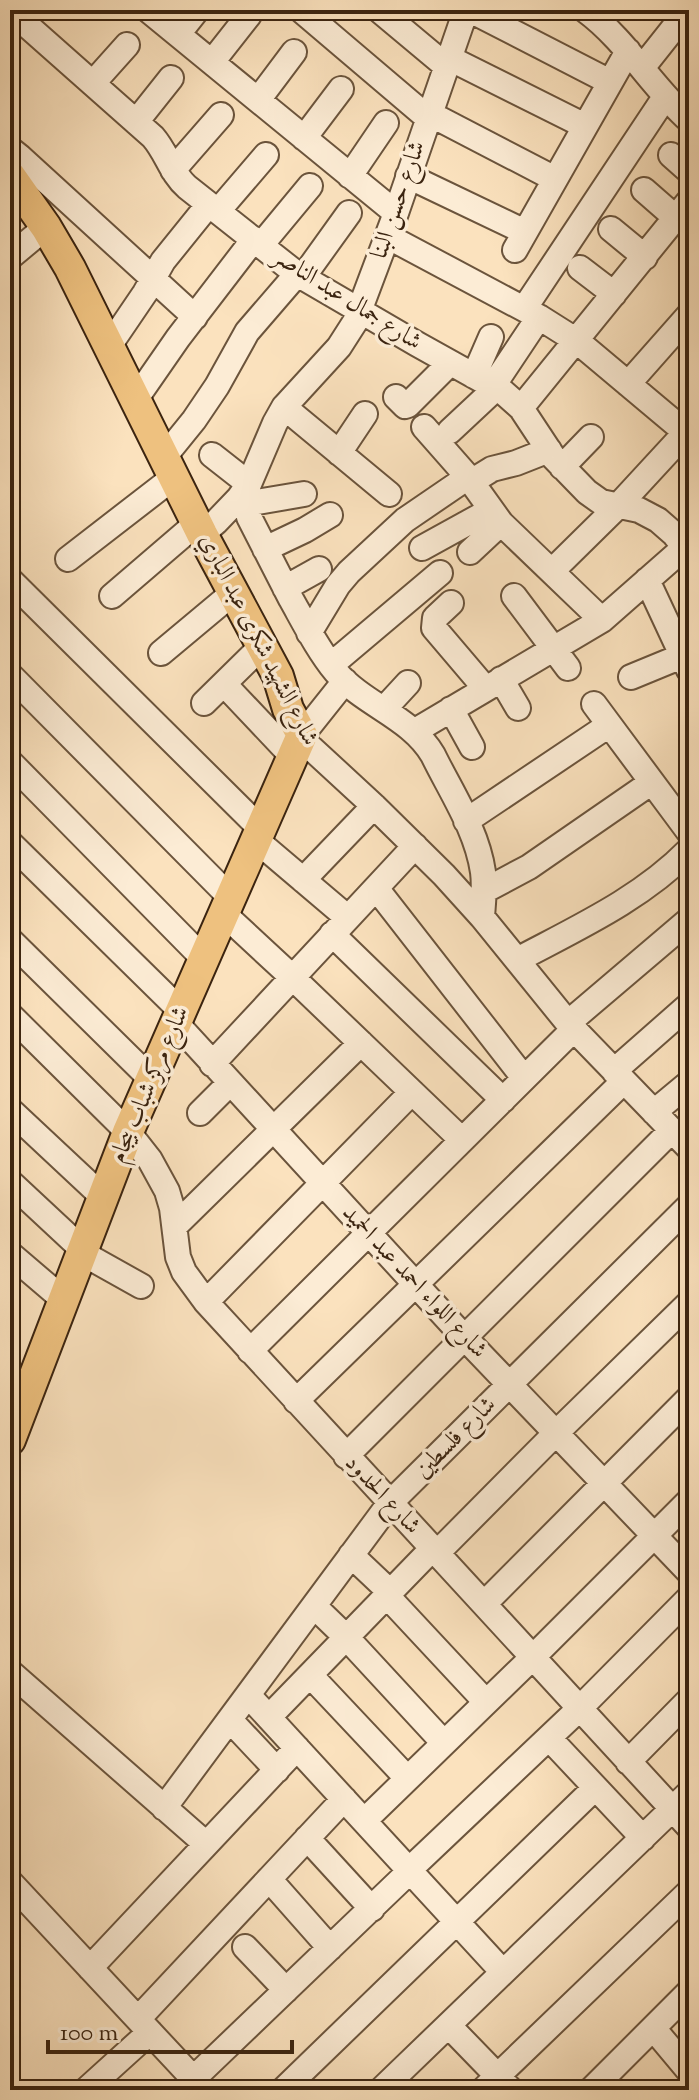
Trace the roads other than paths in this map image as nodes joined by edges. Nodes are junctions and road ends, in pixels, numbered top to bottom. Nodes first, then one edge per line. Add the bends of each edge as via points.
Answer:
1 (148, 10) edge
2 (197, 10) edge
3 (301, 10) edge
4 (379, 10) edge
5 (468, 10) edge
6 (688, 10) edge
7 (14, 12) edge
8 (597, 13) edge
9 (249, 15) dead end
10 (178, 34) junction
11 (127, 45) dead end
12 (294, 52) dead end
13 (635, 59) junction
14 (212, 62) junction
15 (448, 62) junction
16 (171, 78) dead end
17 (610, 82) junction
18 (93, 83) junction
19 (341, 89) dead end
20 (665, 97) junction
21 (258, 100) junction
22 (221, 115) dead end
23 (687, 115) edge
24 (429, 116) junction
25 (136, 122) junction
26 (386, 123) dead end
27 (585, 126) junction
28 (304, 138) junction
29 (10, 149) edge
30 (266, 155) dead end
31 (173, 170) junction
32 (10, 176) edge
33 (350, 176) junction
34 (408, 176) junction
35 (555, 179) junction
36 (310, 186) dead end
37 (644, 190) dead end
38 (214, 208) junction
39 (682, 210) edge
40 (349, 213) dead end
41 (392, 224) junction
42 (46, 227) junction
43 (611, 229) dead end
44 (257, 242) junction
45 (10, 257) edge
46 (645, 257) junction
47 (580, 268) dead end
48 (300, 275) junction
49 (153, 279) junction
50 (614, 294) junction
51 (360, 311) junction
52 (532, 313) junction
53 (689, 315) edge
54 (195, 317) junction
55 (491, 337) dead end
56 (577, 341) junction
57 (109, 346) junction
58 (450, 363) junction
59 (487, 383) junction
60 (628, 384) junction
61 (396, 397) dead end
62 (135, 400) junction
63 (284, 407) junction
64 (521, 408) junction
65 (365, 414) dead end
66 (424, 427) dead end
67 (450, 431) dead end
68 (688, 432) edge
69 (591, 437) dead end
70 (212, 455) dead end
71 (556, 458) junction
72 (339, 461) junction
73 (169, 467) junction
74 (470, 480) junction
75 (247, 494) junction
76 (304, 494) dead end
77 (389, 494) dead end
78 (618, 506) junction
79 (330, 515) dead end
80 (496, 516) junction
81 (200, 528) junction
82 (686, 544) edge
83 (422, 548) dead end
84 (265, 549) junction
85 (470, 552) dead end
86 (68, 559) dead end
87 (319, 569) dead end
88 (552, 571) junction
89 (440, 573) dead end
90 (10, 580) edge
91 (647, 580) junction
92 (285, 588) junction
93 (234, 592) junction
94 (112, 596) dead end
95 (514, 596) dead end
96 (451, 603) dead end
97 (602, 620) junction
98 (309, 633) junction
99 (262, 646) junction
100 (161, 653) dead end
101 (562, 658) junction
102 (685, 663) edge
103 (338, 673) junction
104 (10, 675) edge
105 (631, 677) dead end
106 (408, 683) dead end
107 (224, 684) junction
108 (493, 684) junction
109 (204, 703) dead end
110 (594, 704) dead end
111 (518, 708) dead end
112 (384, 709) junction
113 (451, 709) junction
114 (609, 725) junction
115 (415, 731) junction
116 (297, 746) junction
117 (472, 747) dead end
118 (10, 762) edge
119 (652, 782) junction
120 (374, 806) junction
121 (466, 821) junction
122 (689, 832) edge
123 (258, 834) junction
124 (10, 843) edge
125 (415, 846) junction
126 (689, 850) edge
127 (303, 880) junction
128 (376, 888) junction
129 (484, 891) junction
130 (227, 906) junction
131 (482, 917) junction
132 (689, 920) edge
133 (340, 926) junction
134 (10, 940) edge
135 (204, 959) junction
136 (517, 960) junction
137 (292, 977) junction
138 (689, 1005) edge
139 (10, 1015) edge
140 (178, 1017) junction
141 (571, 1026) junction
142 (361, 1043) junction
143 (212, 1064) junction
144 (619, 1076) junction
145 (524, 1078) junction
146 (151, 1079) junction
147 (230, 1083) junction
148 (689, 1083) edge
149 (412, 1092) junction
150 (503, 1100) junction
151 (10, 1110) edge
152 (654, 1112) junction
153 (200, 1113) dead end
154 (273, 1131) junction
155 (128, 1132) junction
156 (680, 1139) edge
157 (462, 1140) junction
158 (10, 1182) edge
159 (322, 1183) junction
160 (103, 1197) junction
161 (689, 1206) edge
162 (176, 1225) junction
163 (368, 1233) junction
164 (82, 1252) junction
165 (10, 1254) edge
166 (416, 1284) junction
167 (141, 1286) dead end
168 (64, 1300) junction
169 (206, 1302) junction
170 (689, 1303) edge
171 (464, 1337) junction
172 (250, 1351) junction
173 (510, 1385) junction
174 (689, 1398) edge
175 (296, 1401) junction
176 (12, 1429) edge
177 (556, 1433) junction
178 (346, 1456) junction
179 (603, 1482) junction
180 (689, 1501) edge
181 (390, 1503) junction
182 (654, 1536) junction
183 (434, 1551) junction
184 (351, 1555) junction
185 (689, 1572) edge
186 (388, 1595) junction
187 (689, 1598) edge
188 (484, 1604) junction
189 (314, 1606) junction
190 (346, 1637) junction
191 (533, 1657) junction
192 (10, 1672) edge
193 (310, 1675) junction
194 (248, 1695) junction
195 (689, 1700) edge
196 (486, 1702) junction
197 (579, 1709) junction
198 (269, 1717) junction
199 (230, 1720) junction
200 (549, 1738) junction
201 (444, 1743) junction
202 (297, 1748) junction
203 (628, 1762) junction
204 (277, 1770) junction
205 (407, 1778) junction
206 (595, 1788) junction
207 (344, 1799) junction
208 (164, 1808) junction
209 (683, 1810) edge
210 (364, 1821) junction
211 (307, 1838) junction
212 (643, 1838) junction
213 (206, 1844) junction
214 (410, 1871) junction
215 (269, 1879) junction
216 (10, 1882) edge
217 (689, 1892) edge
218 (372, 1909) junction
219 (456, 1921) junction
220 (245, 1947) dead end
221 (330, 1948) junction
222 (90, 1968) junction
223 (503, 1972) junction
224 (286, 1990) junction
225 (689, 1992) edge
226 (144, 2026) junction
227 (449, 2026) junction
228 (653, 2028) junction
229 (689, 2071) edge
230 (195, 2085) edge
231 (497, 2085) edge
232 (602, 2086) edge
233 (86, 2090) edge
234 (283, 2090) edge
235 (381, 2090) edge

1 - 10 street
2 - 10 street
3 - 24 street
4 - 15 street
5 - 15 street, شارع حسن البنا
5 - 17 street
6 - 13 street
7 - 18 street, شارع جمال عبد الناصر
8 - 13 street
9 - 14 street
10 - 14 street
11 - 18 street
12 - 21 street
13 - 17 street
13 - 20 street
14 - 21 street
15 - 24 street, شارع حسن البنا
15 - 27 street
16 - 25 street
17 - 27 street
18 - 25 street, شارع جمال عبد الناصر
19 - 28 street
20 - 23 street
20 - 52 street
21 - 28 street
22 - 31 street
24 - 34 street, شارع حسن البنا
24 - 35 street
25 - 31 street, شارع جمال عبد الناصر via 158,143
26 - 33 street
27 - 35 street
28 - 33 street
29 - 49 street
30 - 38 street
31 - 38 street, شارع جمال عبد الناصر
32 - 42 main road, شارع الشهيد شكرى عبد الباري
33 - 41 street
34 - 35 street via 520,241
34 - 41 street, شارع حسن البنا
36 - 44 street
37 - 39 street
38 - 44 street, شارع جمال عبد الناصر
38 - 49 street via 163,261
39 - 46 street
40 - 48 street
41 - 51 street, شارع حسن البنا
41 - 52 street
42 - 45 street
42 - 57 main road, شارع الشهيد شكرى عبد الباري
43 - 46 street
44 - 48 street, شارع جمال عبد الناصر
44 - 54 street
46 - 50 street
47 - 50 street
48 - 51 street, شارع جمال عبد الناصر
48 - 73 street via 247,332
49 - 54 street
49 - 57 street
50 - 56 street
51 - 58 street, شارع جمال عبد الناصر
51 - 63 street, شارع حسن البنا via 339,347
52 - 56 street
52 - 59 street
53 - 60 street
54 - 62 street
55 - 59 street
56 - 60 street
56 - 64 street
57 - 62 main road, شارع الشهيد شكرى عبد الباري
58 - 59 street, شارع جمال عبد الناصر
58 - 61 street via 408,405
59 - 64 street, شارع جمال عبد الناصر
59 - 67 street
60 - 68 street
62 - 73 main road, شارع الشهيد شكرى عبد الباري
63 - 72 street
63 - 75 street, شارع حسن البنا
64 - 71 street, شارع جمال عبد الناصر
65 - 72 street
66 - 74 street
68 - 78 street
69 - 71 street
70 - 75 street
71 - 74 street via 492,469
71 - 78 street, شارع جمال عبد الناصر via 593,498
72 - 77 street
73 - 81 main road, شارع الشهيد شكرى عبد الباري
73 - 86 street
74 - 80 street
74 - 98 street via 405,520 349,572
75 - 76 street
75 - 81 street, شارع حسن البنا
75 - 84 street via 249,517
78 - 82 street, شارع جمال عبد الناصر via 658,520
78 - 88 street
79 - 84 street
80 - 83 street
80 - 85 street
80 - 88 street
81 - 93 main road, شارع الشهيد شكرى عبد الباري
81 - 94 street, شارع حسن البنا
82 - 91 street
84 - 92 street
87 - 92 street
88 - 97 street
89 - 103 street
90 - 123 street
91 - 97 street
91 - 102 street
92 - 98 street
93 - 99 main road, شارع الشهيد شكرى عبد الباري
93 - 100 street
95 - 101 street
96 - 108 street via 435,618 434,628
97 - 101 street
98 - 103 street
99 - 107 street
99 - 116 main road, شارع الشهيد شكرى عبد الباري via 278,676
101 - 108 street
102 - 105 street
103 - 112 street
103 - 116 street
104 - 130 street
106 - 112 street
107 - 109 street
107 - 116 street
108 - 111 street
108 - 113 street
110 - 114 street
112 - 115 street
113 - 115 street
113 - 117 street
114 - 119 street
114 - 121 street
115 - 121 street
116 - 120 street, شارع الشهيد شكرى عبد الباري via 317,755
116 - 123 main road, شارع مركز شباب بيجام
118 - 135 street
119 - 122 street
119 - 129 street via 529,867
120 - 125 street, شارع الشهيد شكرى عبد الباري
120 - 127 street
121 - 129 street via 479,855
123 - 127 street
123 - 130 main road, شارع مركز شباب بيجام
124 - 140 street, شارع اللواء احمد عبد الحميد
125 - 128 street
125 - 131 street, شارع الشهيد شكرى عبد الباري
126 - 136 street via 603,915
127 - 133 street
128 - 133 street
128 - 145 street
129 - 131 street
130 - 135 main road, شارع مركز شباب بيجام
130 - 137 street
131 - 136 street, شارع الشهيد شكرى عبد الباري
132 - 141 street
133 - 137 street
133 - 150 street
134 - 146 street
135 - 140 main road, شارع مركز شباب بيجام
136 - 141 street, شارع الشهيد شكرى عبد الباري
137 - 142 street
137 - 143 street
138 - 144 street
139 - 155 street, شارع الحدود
140 - 143 street, شارع اللواء احمد عبد الحميد
140 - 146 main road, شارع مركز شباب بيجام
141 - 144 street, شارع الشهيد شكرى عبد الباري
141 - 145 street
142 - 149 street
142 - 154 street
143 - 147 street, شارع اللواء احمد عبد الحميد
144 - 152 street, شارع الشهيد شكرى عبد الباري
144 - 166 street
145 - 150 street
146 - 155 main road, شارع مركز شباب بيجام
147 - 153 street
147 - 154 street, شارع اللواء احمد عبد الحميد
148 - 152 street
149 - 157 street
149 - 159 street
150 - 157 street
151 - 160 street
152 - 156 street, شارع الشهيد شكرى عبد الباري
154 - 159 street, شارع اللواء احمد عبد الحميد
154 - 162 street
155 - 160 main road, شارع مركز شباب بيجام
155 - 162 street, شارع الحدود via 159,1175
156 - 171 street
157 - 163 street
158 - 164 street
159 - 163 street, شارع اللواء احمد عبد الحميد
159 - 169 street
160 - 164 main road, شارع مركز شباب بيجام
161 - 173 street, شارع فلسطين
162 - 169 street, شارع الحدود via 178,1257
163 - 166 street, شارع اللواء احمد عبد الحميد
163 - 172 street
164 - 167 street
164 - 168 main road, شارع مركز شباب بيجام
165 - 168 street
166 - 171 street, شارع اللواء احمد عبد الحميد
166 - 175 street
168 - 176 main road, شارع مركز شباب بيجام
169 - 172 street, شارع الحدود
170 - 177 street
171 - 173 street, شارع اللواء احمد عبد الحميد
171 - 178 street
172 - 175 street, شارع الحدود
173 - 177 street, شارع اللواء احمد عبد الحميد
173 - 181 street, شارع فلسطين
174 - 179 street
175 - 178 street, شارع الحدود
177 - 179 street, شارع اللواء احمد عبد الحميد
177 - 183 street
178 - 181 street, شارع الحدود
179 - 182 street, شارع اللواء احمد عبد الحميد
179 - 188 street
180 - 182 street
181 - 183 street, شارع الحدود
181 - 184 street, شارع فلسطين
182 - 185 street, شارع اللواء احمد عبد الحميد
182 - 191 street
183 - 186 street
183 - 188 street, شارع الحدود
184 - 186 street
184 - 189 street, شارع فلسطين
186 - 190 street
186 - 196 street
187 - 197 street
188 - 191 street, شارع الحدود
189 - 190 street
189 - 194 street, شارع فلسطين
190 - 193 street
190 - 201 street
191 - 196 street
191 - 197 street, شارع الحدود
192 - 208 street
193 - 198 street
193 - 205 street
194 - 198 street
194 - 199 street, شارع فلسطين
195 - 203 street
196 - 201 street
197 - 200 street
197 - 203 street, شارع الحدود
198 - 202 street
199 - 204 street
199 - 208 street, شارع فلسطين
200 - 206 street
200 - 214 street
201 - 205 street
202 - 204 street
202 - 207 street
203 - 209 street, شارع الحدود
204 - 213 street
205 - 210 street
206 - 212 street
206 - 219 street
207 - 210 street
207 - 211 street
208 - 213 street
209 - 212 street
210 - 214 street
211 - 215 street
211 - 218 street
212 - 223 street
213 - 222 street
214 - 218 street
214 - 219 street
215 - 221 street
215 - 226 street
216 - 222 street
217 - 231 street
218 - 221 street
219 - 223 street
219 - 234 street
220 - 224 street
221 - 224 street
222 - 226 street
223 - 227 street
224 - 230 street
225 - 228 street
226 - 230 street
226 - 233 street
227 - 231 street
227 - 235 street
228 - 229 street
228 - 232 street

